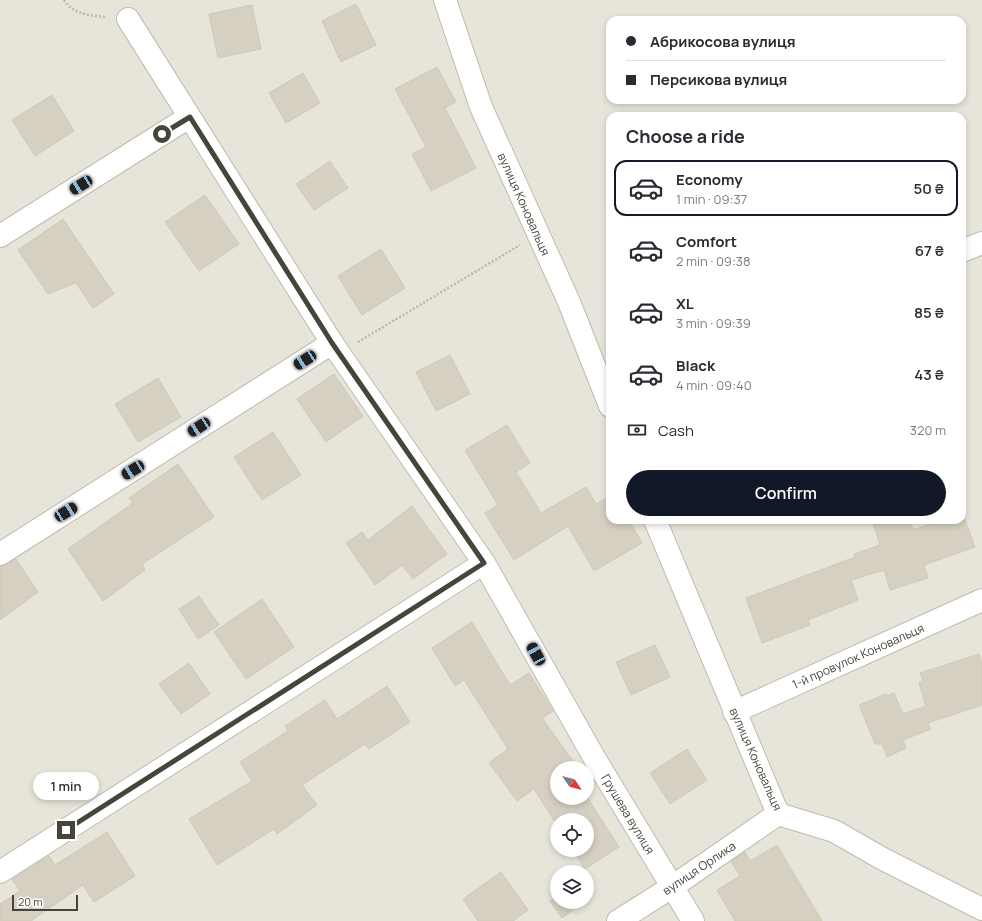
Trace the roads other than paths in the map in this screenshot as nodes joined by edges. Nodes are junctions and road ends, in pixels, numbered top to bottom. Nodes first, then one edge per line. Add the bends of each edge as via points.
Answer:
1 (445, 0) edge
2 (128, 18) road end
3 (190, 117) junction
4 (0, 236) edge
5 (982, 243) edge
6 (966, 249) edge
7 (336, 348) junction
8 (606, 388) edge
9 (657, 524) edge
10 (0, 554) edge
11 (484, 563) junction
12 (982, 600) edge
13 (734, 712) junction
14 (778, 814) junction
15 (0, 872) edge
16 (672, 887) junction
17 (982, 909) edge
18 (618, 921) edge
19 (693, 921) edge

1 - 8 street, вулиця Коновальця via 482,107
2 - 3 street, Грушева вулиця
3 - 4 street
3 - 7 street, Грушева вулиця
5 - 6 street
7 - 10 street
7 - 11 street, Грушева вулиця
9 - 13 street, вулиця Коновальця
11 - 15 street
11 - 16 street, Грушева вулиця via 595,759
12 - 13 street, 1-й провулок Коновальця
13 - 14 street, вулиця Коновальця
14 - 16 street, вулиця Орлика
14 - 17 street, вулиця Коновальця via 834,831
16 - 18 street, вулиця Орлика
16 - 19 street, Грушева вулиця

